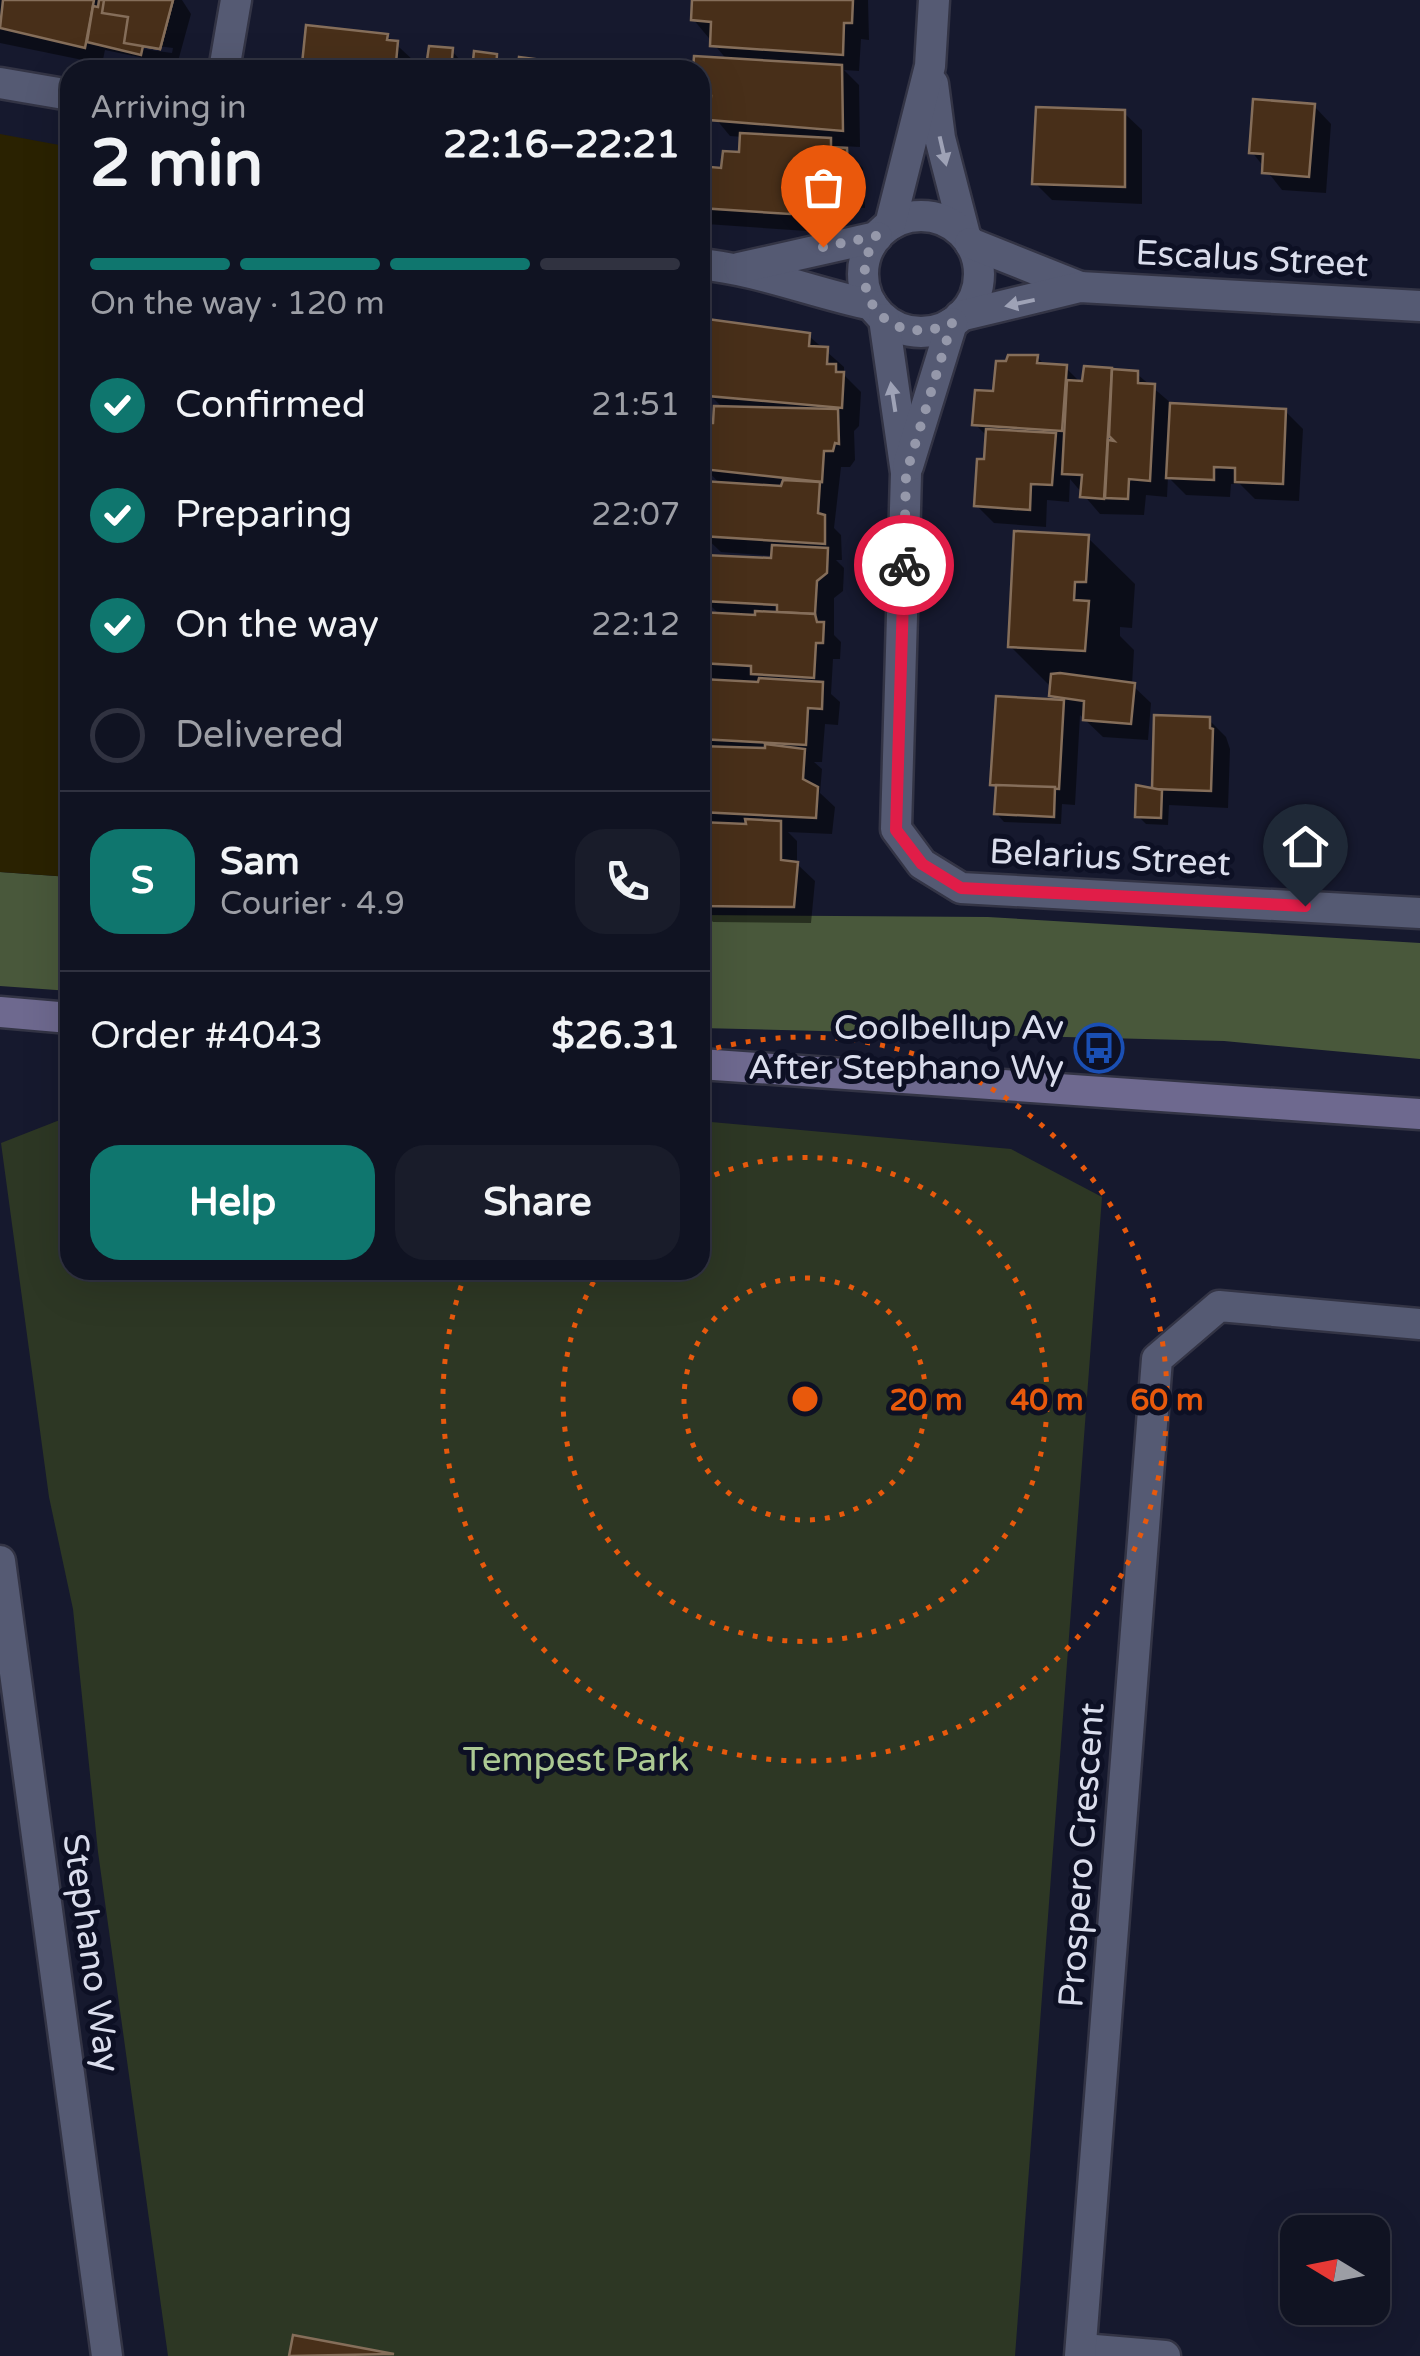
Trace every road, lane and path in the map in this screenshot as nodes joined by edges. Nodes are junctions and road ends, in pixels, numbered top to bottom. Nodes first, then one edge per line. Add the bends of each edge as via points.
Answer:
1 (236, 0) edge
2 (934, 0) edge
3 (226, 60) edge
4 (930, 66) junction
5 (0, 83) edge
6 (60, 93) edge
7 (883, 230) junction
8 (967, 239) junction
9 (710, 265) edge
10 (739, 268) junction
11 (1080, 288) junction
12 (1420, 306) edge
13 (878, 312) junction
14 (956, 320) junction
15 (906, 474) junction
16 (1420, 912) edge
17 (0, 1012) edge
18 (60, 1017) edge
19 (710, 1065) edge
20 (1420, 1114) edge
21 (1420, 1324) edge
22 (0, 1561) edge
23 (1082, 2352) edge
24 (108, 2356) edge
25 (1166, 2356) edge

1 - 3 street
2 - 4 street
4 - 7 street
4 -> 8 street via 940,138
5 - 6 street
7 - 8 street via 905,218 937,218
7 - 10 street
7 - 13 street via 863,270
8 - 11 street
8 - 14 street via 978,261 978,282
9 - 10 street
10 - 13 street
11 - 12 street, Escalus Street
11 -> 14 street
13 - 14 street via 918,332
15 -> 13 street
14 - 15 street
15 - 16 street, Belarius Street via 896,830 922,864 961,888
17 - 18 street
19 - 20 street
21 - 23 street, Prospero Crescent via 1219,1306 1157,1359
22 - 24 street, Stephano Way
23 - 25 street

